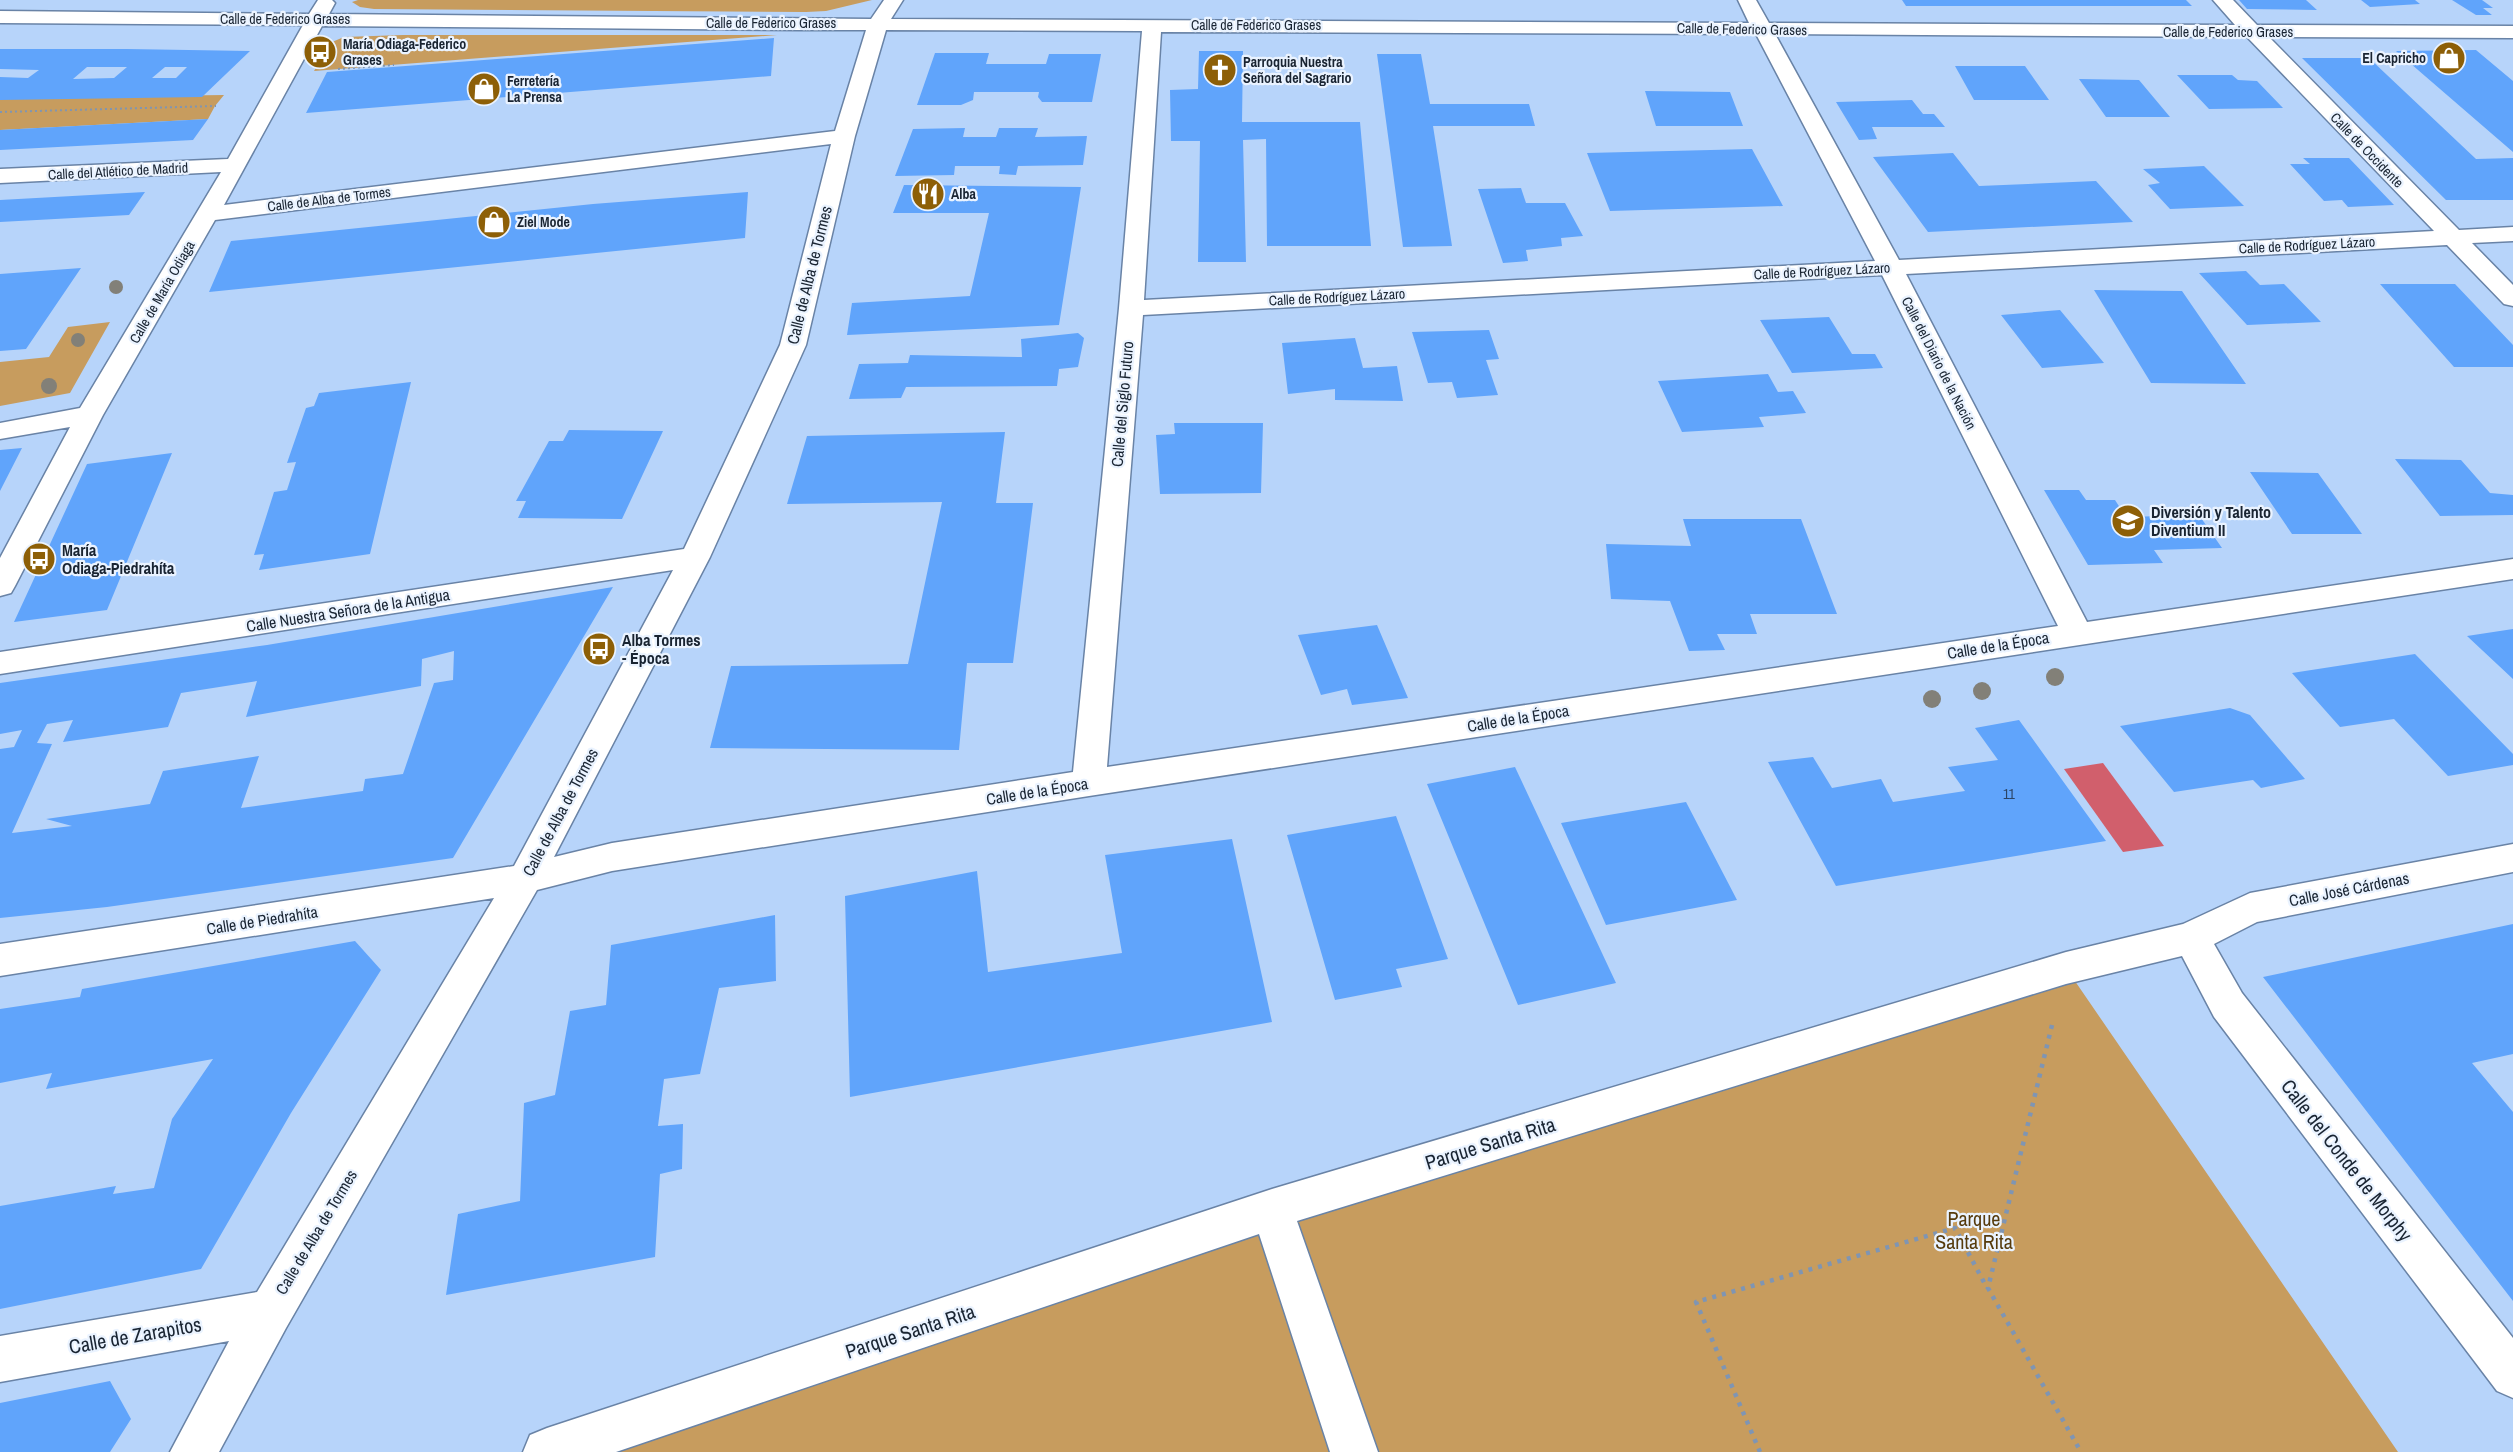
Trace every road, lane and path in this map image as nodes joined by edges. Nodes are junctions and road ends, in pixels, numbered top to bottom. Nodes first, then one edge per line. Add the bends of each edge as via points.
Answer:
1 (1748, 0) edge
2 (2222, 0) edge
3 (322, 9) edge
4 (886, 12) edge
5 (0, 17) edge
6 (1152, 25) junction
7 (1762, 30) junction
8 (2252, 32) junction
9 (2513, 32) edge
10 (223, 106) dead end
11 (0, 112) edge
12 (844, 135) junction
13 (236, 165) junction
14 (0, 176) edge
15 (208, 214) junction
16 (2513, 234) edge
17 (2453, 237) junction
18 (1891, 268) junction
19 (2513, 299) edge
20 (1131, 308) junction
21 (90, 415) junction
22 (0, 431) edge
23 (695, 557) junction
24 (2513, 569) edge
25 (0, 586) edge
26 (2077, 633) junction
27 (0, 663) edge
28 (1089, 783) junction
29 (2513, 858) edge
30 (525, 879) junction
31 (2191, 938) junction
32 (0, 960) edge
33 (2066, 968) junction
34 (1272, 1209) junction
35 (1988, 1288) junction
36 (270, 1311) junction
37 (0, 1359) edge
38 (2513, 1375) edge
39 (195, 1452) edge
40 (547, 1452) edge
41 (1354, 1452) edge
42 (1760, 1452) edge
43 (2081, 1452) edge

1 - 7 street, Calle del Diario de la Nación
2 - 8 street, Calle de Occidente
3 - 4 street, Calle de Federico Grases
3 - 5 street, Calle de Federico Grases
3 - 13 street, Calle de María Odiaga
4 - 6 street, Calle de Federico Grases
4 - 12 street, Calle de Alba de Tormes
6 - 7 street, Calle de Federico Grases
6 - 20 street, Calle del Siglo Futuro
7 - 8 street, Calle de Federico Grases
7 - 18 street, Calle del Diario de la Nación
8 - 9 street, Calle de Federico Grases
8 - 17 street, Calle de Occidente
10 - 11 path
12 - 15 street, Calle de Alba de Tormes
12 - 23 street, Calle de Alba de Tormes via 793,345
13 - 14 street, Calle del Atlético de Madrid
13 - 15 street, Calle de María Odiaga
15 - 21 street, Calle de María Odiaga
16 - 17 street, Calle de Rodríguez Lázaro
17 - 18 street, Calle de Rodríguez Lázaro
17 - 19 street, Calle de Occidente
18 - 20 street, Calle de Rodríguez Lázaro
18 - 26 street, Calle del Diario de la Nación
20 - 28 street, Calle del Siglo Futuro
21 - 22 street
21 - 25 street, Calle de María Odiaga
23 - 27 street, Calle Nuestra Señora de la Antigua
23 - 30 street, Calle de Alba de Tormes
24 - 26 street, Calle de la Época
26 - 28 street, Calle de la Época
28 - 30 street, Calle de la Época via 612,857
29 - 31 street, Calle José Cárdenas via 2250,908
30 - 32 street, Calle de Piedrahíta
30 - 36 street, Calle de Alba de Tormes
31 - 33 street, Parque Santa Rita
31 - 38 street, Calle del Conde de Morphy via 2228,1005
33 - 34 street, Parque Santa Rita
33 - 35 path
34 - 40 street, Parque Santa Rita
34 - 41 street
35 - 42 path via 1955,1228 1696,1302
35 - 43 path
36 - 37 street, Calle de Zarapitos
36 - 39 street, Calle de Alba de Tormes

